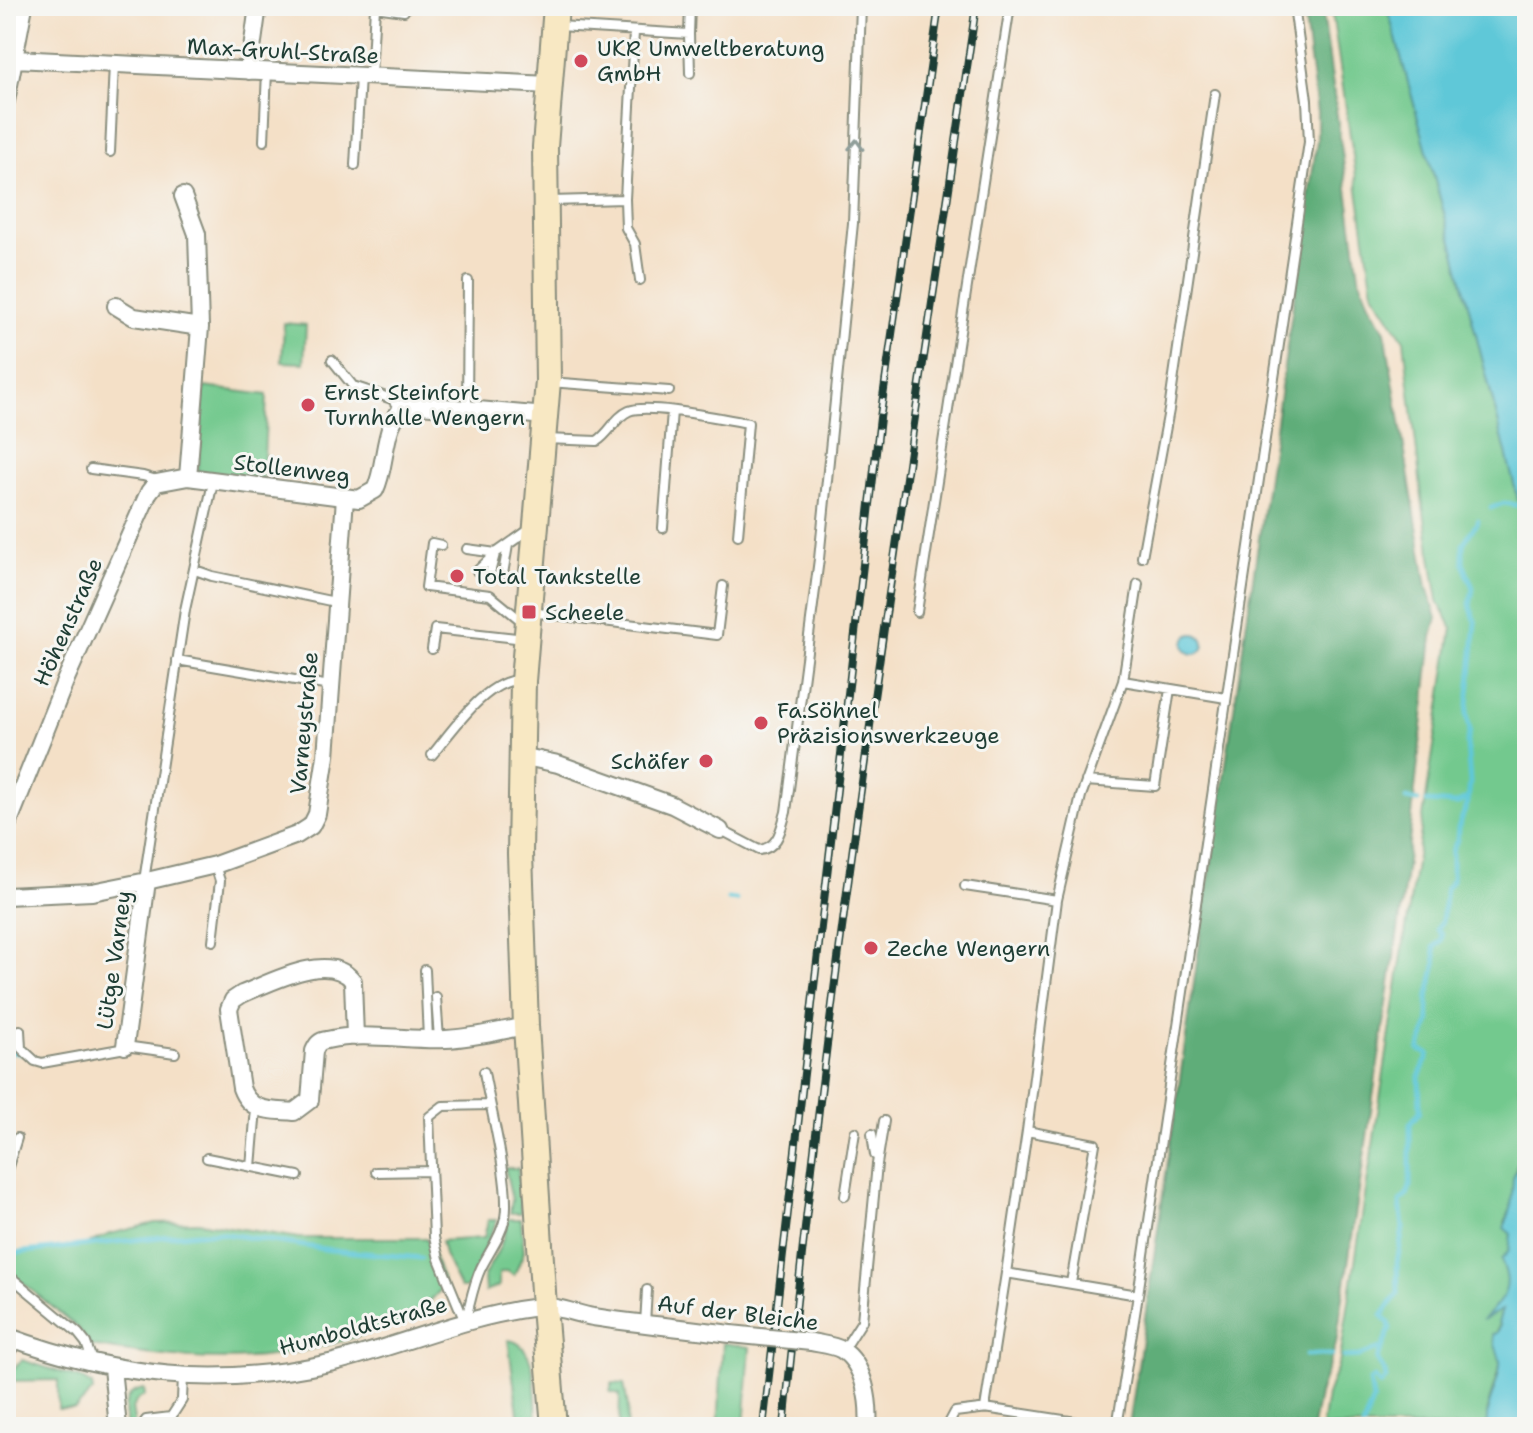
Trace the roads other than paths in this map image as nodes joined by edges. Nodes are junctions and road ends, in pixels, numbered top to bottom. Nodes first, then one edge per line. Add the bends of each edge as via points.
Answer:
1 (24, 6) edge
2 (258, 6) edge
3 (690, 6) edge
4 (861, 6) edge
5 (1010, 6) edge
6 (1294, 6) edge
7 (404, 11) dead end
8 (555, 16) edge
9 (634, 32) junction
10 (689, 34) junction
11 (15, 59) junction
12 (114, 64) junction
13 (249, 71) junction
14 (267, 71) junction
15 (690, 73) dead end
16 (366, 76) junction
17 (549, 85) junction
18 (1215, 94) dead end
19 (6, 101) edge
20 (264, 141) dead end
21 (110, 152) dead end
22 (355, 165) dead end
23 (183, 196) dead end
24 (625, 199) junction
25 (547, 201) junction
26 (640, 280) dead end
27 (468, 281) dead end
28 (116, 306) dead end
29 (200, 327) junction
30 (332, 360) dead end
31 (548, 381) junction
32 (669, 391) dead end
33 (467, 408) junction
34 (400, 409) junction
35 (672, 411) junction
36 (545, 427) junction
37 (91, 469) dead end
38 (188, 477) junction
39 (160, 481) junction
40 (213, 482) junction
41 (345, 498) junction
42 (537, 524) junction
43 (663, 528) dead end
44 (738, 535) dead end
45 (509, 544) junction
46 (441, 545) dead end
47 (467, 549) dead end
48 (496, 553) junction
49 (1142, 557) dead end
50 (195, 570) junction
51 (477, 571) dead end
52 (490, 573) dead end
53 (503, 574) dead end
54 (1138, 584) dead end
55 (723, 586) dead end
56 (500, 592) dead end
57 (335, 602) junction
58 (500, 604) junction
59 (917, 612) dead end
60 (528, 626) junction
61 (432, 649) dead end
62 (177, 660) junction
63 (523, 681) junction
64 (1123, 681) junction
65 (330, 686) junction
66 (1170, 689) junction
67 (1226, 698) junction
68 (432, 755) dead end
69 (521, 756) junction
70 (1086, 781) junction
71 (6, 829) edge
72 (720, 830) joint
73 (215, 865) junction
74 (146, 881) junction
75 (965, 886) dead end
76 (6, 896) edge
77 (1057, 900) junction
78 (213, 941) dead end
79 (425, 970) dead end
80 (436, 997) dead end
81 (526, 1026) junction
82 (20, 1030) dead end
83 (355, 1037) junction
84 (434, 1039) junction
85 (125, 1046) junction
86 (175, 1053) dead end
87 (484, 1072) dead end
88 (490, 1105) junction
89 (256, 1108) junction
90 (884, 1121) dead end
91 (1027, 1131) junction
92 (855, 1132) dead end
93 (872, 1134) dead end
94 (17, 1138) dead end
95 (207, 1158) dead end
96 (877, 1164) junction
97 (251, 1167) junction
98 (431, 1171) junction
99 (376, 1172) dead end
100 (6, 1173) edge
101 (298, 1176) dead end
102 (845, 1196) dead end
103 (6, 1273) edge
104 (1006, 1273) junction
105 (1071, 1283) junction
106 (647, 1290) dead end
107 (1138, 1295) junction
108 (544, 1307) junction
109 (465, 1322) junction
110 (645, 1324) junction
111 (12, 1338) edge
112 (843, 1351) junction
113 (6, 1359) edge
114 (94, 1364) junction
115 (112, 1368) junction
116 (183, 1376) junction
117 (987, 1408) junction
118 (118, 1427) edge
119 (141, 1427) edge
120 (554, 1427) edge
121 (868, 1427) edge
122 (947, 1427) edge
123 (1109, 1427) edge
124 (1117, 1427) edge

1 - 11 street
2 - 13 street
3 - 10 lane
72 -> 4 lane via 766,849 777,840 786,812 813,616 853,223
5 - 59 lane
6 - 67 lane via 1309,142
7 - 16 lane via 375,7
8 - 9 lane
8 - 17 main road
9 - 10 lane
9 - 24 lane
10 - 15 lane
11 - 12 street, Max-Gruhl-Straße
11 - 19 street
12 - 13 street, Max-Gruhl-Straße
12 - 21 lane
13 - 14 street, Max-Gruhl-Straße
14 - 16 street, Max-Gruhl-Straße
14 - 20 lane
16 - 17 street, Max-Gruhl-Straße
16 - 22 lane
17 - 25 main road
18 - 49 lane
23 - 29 street via 197,234
24 - 25 lane
24 - 26 lane via 626,228 635,244
25 - 31 main road
27 - 33 lane
28 - 29 street via 134,317
29 - 38 street
30 - 34 lane via 353,386 392,399
31 - 32 lane
31 - 36 main road
33 - 34 street via 420,403
33 - 36 street
34 - 41 street, Stollenweg via 375,490 359,499
35 - 36 lane via 627,412 597,441
35 - 43 lane
35 - 44 lane via 748,423
36 - 42 main road
37 - 39 lane
38 - 39 street, Stollenweg
38 - 40 street, Stollenweg
39 - 71 street, Höhenstraße via 149,492 66,679
40 - 41 street, Stollenweg
40 - 50 lane
41 - 57 street, Varneystraße
42 - 45 lane
42 - 60 main road
45 - 48 lane
45 - 53 lane
46 - 58 lane via 432,543 426,587 489,593
47 - 48 lane
48 - 51 lane
48 - 52 lane
50 - 57 lane
50 - 62 lane
54 - 64 lane
55 - 60 lane via 717,635
56 - 58 lane
57 - 65 street, Varneystraße
58 - 60 lane
60 - 61 lane via 435,629
60 - 63 main road
62 - 65 lane
62 - 74 lane
63 - 68 lane via 511,679 491,690
63 - 69 main road
64 - 66 lane
64 - 70 lane
65 - 73 street, Varneystraße via 326,756 311,826
66 - 67 lane
66 - 70 lane via 1155,786
67 - 107 lane
69 - 72 street via 672,805
69 - 81 main road
70 - 77 lane
73 - 74 street, Varneystraße
73 - 78 lane via 220,881
74 - 76 street, Varneystraße via 92,892
74 - 85 street, Lütge Varney
75 - 77 lane
77 - 91 lane
79 - 84 lane
80 - 84 lane
81 - 84 street
81 - 108 main road
82 - 85 lane via 21,1048 42,1063
83 - 84 street
83 - 89 street via 315,1046 310,1097 299,1110
83 - 89 street via 354,986 342,971 307,969 237,997 228,1014 241,1088
85 - 86 lane
87 - 88 lane
88 - 98 lane via 443,1106 429,1117
88 - 109 lane via 505,1186 505,1216 479,1271
89 - 97 lane
90 - 96 lane
91 - 104 lane
91 - 105 lane via 1095,1144
92 - 102 lane
93 - 96 lane
94 - 100 lane
95 - 97 lane
96 - 112 lane via 862,1321
97 - 101 lane
98 - 99 lane
98 - 109 lane via 434,1237
103 - 114 lane via 78,1333
104 - 105 lane
104 - 117 lane
105 - 107 lane
106 - 110 lane
107 - 124 lane
108 - 109 street, Humboldtstraße
108 - 110 street, Auf der Bleiche
108 - 120 main road
109 - 116 street, Humboldtstraße via 334,1362 267,1374
110 - 112 street, Auf der Bleiche, bridge via 811,1342
111 - 113 lane
111 - 114 street, Humboldtstraße
112 - 121 street, Auf der Bleiche via 866,1391
114 - 115 street, Humboldtstraße
115 - 116 street, Humboldtstraße
115 - 118 street
116 - 119 lane via 182,1400 171,1417 146,1420
117 - 122 lane via 955,1412
117 - 123 lane

